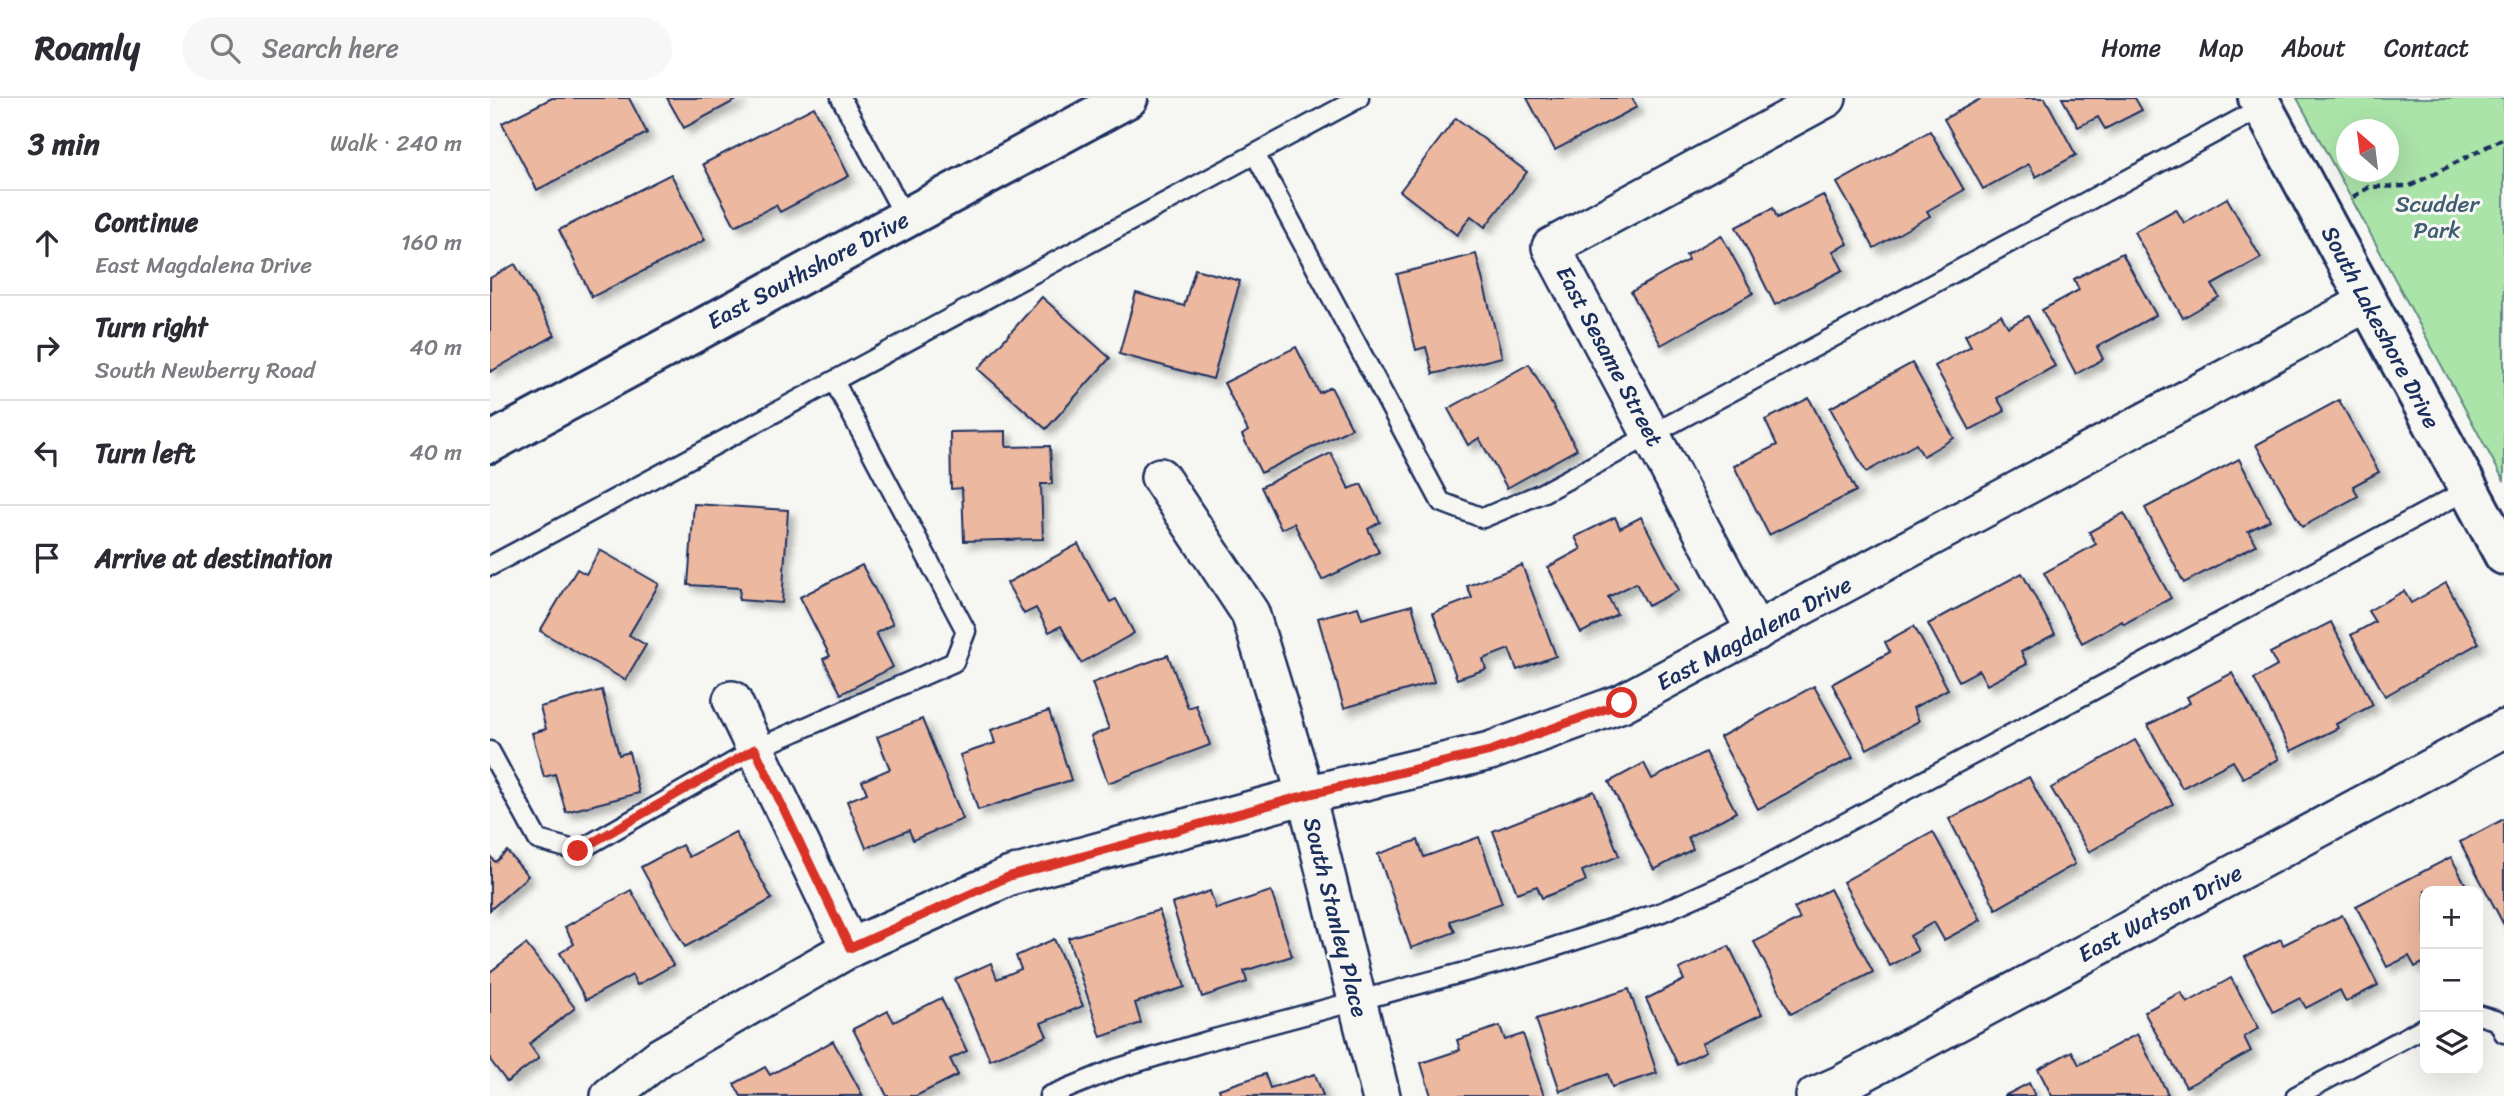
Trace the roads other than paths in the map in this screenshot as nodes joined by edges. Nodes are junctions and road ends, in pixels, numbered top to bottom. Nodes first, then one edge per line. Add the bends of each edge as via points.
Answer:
1 (841, 98) edge
2 (1128, 98) edge
3 (1359, 98) edge
4 (1827, 98) edge
5 (2261, 102) edge
6 (1255, 154) junction
7 (905, 218) junction
8 (2368, 302) junction
9 (834, 382) junction
10 (1651, 435) junction
11 (490, 443) edge
12 (1160, 477) dead end
13 (2469, 489) junction
14 (2504, 555) edge
15 (490, 566) edge
16 (1756, 632) junction
17 (732, 700) dead end
18 (2504, 729) edge
19 (755, 749) junction
20 (490, 751) edge
21 (1306, 795) junction
22 (850, 948) junction
23 (1357, 1001) junction
24 (2483, 1016) edge
25 (2420, 1030) edge
26 (2504, 1033) edge
27 (610, 1096) edge
28 (1049, 1096) edge
29 (1381, 1096) edge
30 (1815, 1096) edge
31 (2296, 1096) edge

1 - 7 lane
2 - 7 street, East Southshore Drive
3 - 6 lane
4 - 10 street, East Sesame Street via 1551,247
5 - 8 street, South Lakeshore Drive
5 - 10 lane
6 - 9 lane
6 - 10 lane via 1441,502 1483,518 1542,493
7 - 11 street, East Southshore Drive
8 - 13 street, South Lakeshore Drive
8 - 16 street, East Magdalena Drive
9 - 15 lane
9 - 19 lane via 966,631 954,662
10 - 16 street, East Sesame Street
12 - 21 street, South Stanley Place via 1250,613
13 - 14 street, South Lakeshore Drive
13 - 23 lane via 1757,870 1662,912
16 - 21 street, East Magdalena Drive via 1598,712 1490,751
17 - 19 street
18 - 30 street, East Watson Drive
19 - 20 lane via 578,851 538,840
19 - 22 street
21 - 22 street, East Magdalena Drive via 1010,876
21 - 23 street, South Stanley Place
22 - 27 street, East Magdalena Drive via 660,1057
23 - 28 lane via 1115,1069
23 - 29 street, South Stanley Place
24 - 26 lane via 2498,1021
25 - 31 lane

